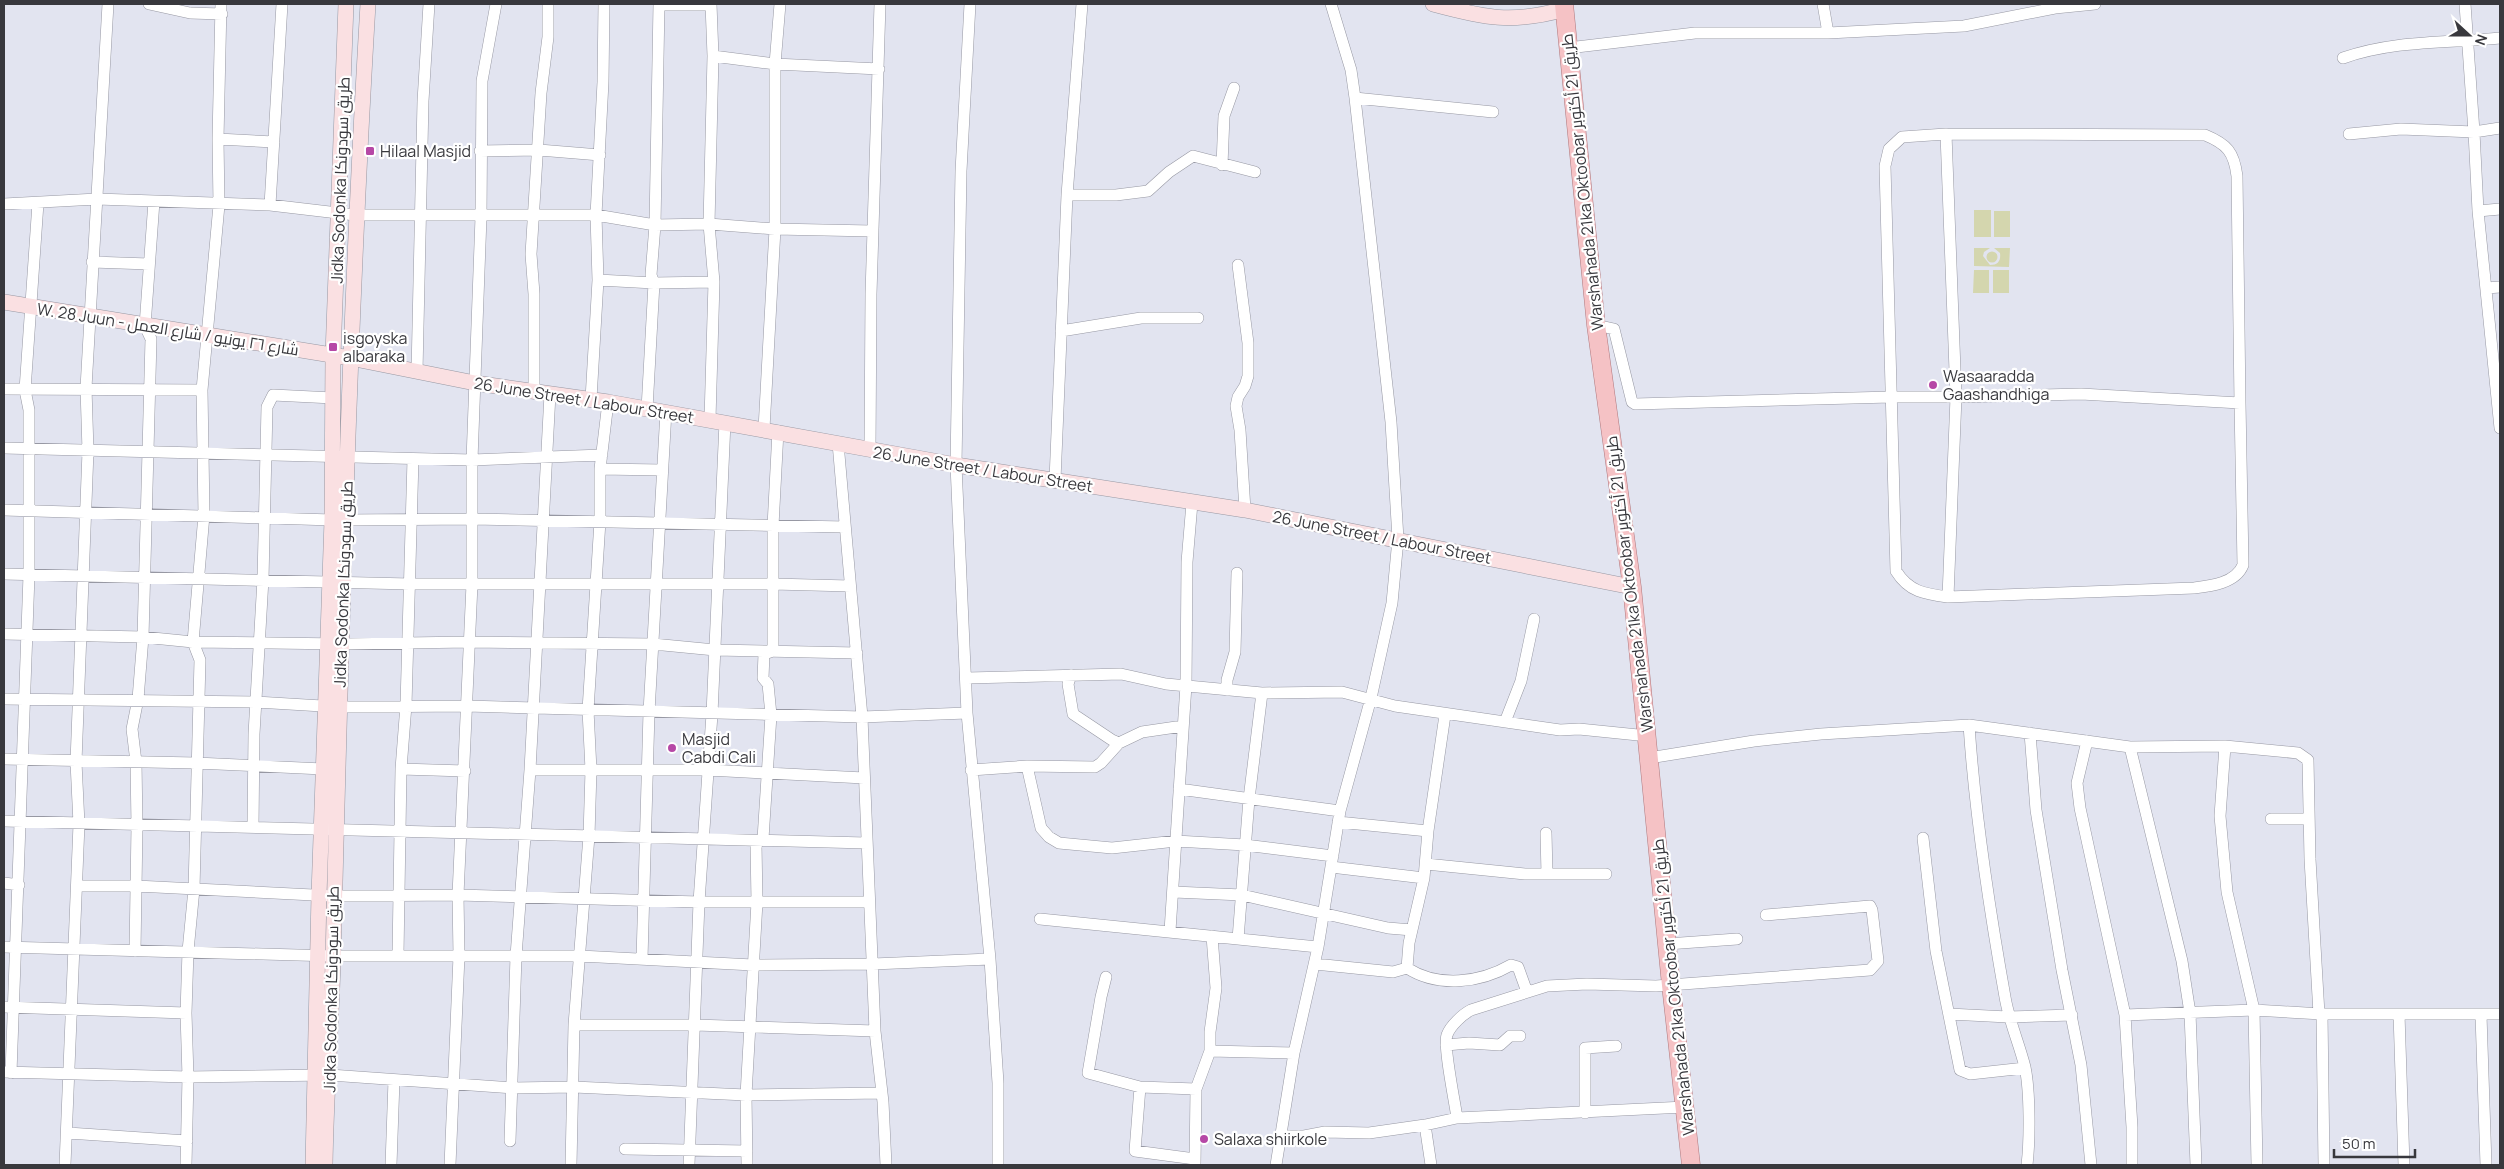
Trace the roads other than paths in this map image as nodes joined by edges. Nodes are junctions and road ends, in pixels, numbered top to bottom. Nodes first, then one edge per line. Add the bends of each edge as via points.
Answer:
1 (108, 4) edge
2 (149, 4) edge
3 (282, 4) edge
4 (346, 4) edge
5 (368, 4) edge
6 (429, 4) edge
7 (496, 4) edge
8 (548, 4) edge
9 (604, 4) edge
10 (659, 4) edge
11 (711, 4) edge
12 (780, 4) edge
13 (880, 4) edge
14 (970, 4) edge
15 (1082, 4) edge
16 (1331, 4) edge
17 (1433, 4) edge
18 (1823, 4) edge
19 (2095, 4) edge
20 (2465, 4) edge
21 (1565, 7) edge
22 (222, 9) edge
23 (1828, 33) junction
24 (2500, 38) edge
25 (2469, 41) junction
26 (1568, 48) junction
27 (712, 56) junction
28 (2343, 58) dead end
29 (775, 64) junction
30 (879, 69) junction
31 (1234, 88) dead end
32 (1355, 98) junction
33 (1493, 112) dead end
34 (2500, 128) edge
35 (2474, 132) junction
36 (1946, 134) junction
37 (2349, 134) dead end
38 (218, 139) junction
39 (274, 142) junction
40 (539, 150) junction
41 (480, 151) junction
42 (600, 155) junction
43 (1222, 165) junction
44 (1255, 172) dead end
45 (1067, 195) junction
46 (97, 199) junction
47 (154, 201) junction
48 (38, 203) junction
49 (4, 204) edge
50 (219, 205) junction
51 (270, 205) junction
52 (2500, 209) edge
53 (338, 211) junction
54 (2478, 211) junction
55 (420, 214) junction
56 (355, 215) junction
57 (533, 215) junction
58 (596, 215) junction
59 (481, 216) junction
60 (708, 224) junction
61 (655, 225) junction
62 (775, 229) junction
63 (872, 231) junction
64 (92, 262) junction
65 (149, 264) junction
66 (1238, 265) dead end
67 (598, 280) junction
68 (714, 282) junction
69 (654, 283) junction
70 (2500, 287) edge
71 (2486, 288) junction
72 (4, 302) edge
73 (32, 306) junction
74 (91, 315) junction
75 (1198, 318) dead end
76 (1596, 325) junction
77 (145, 326) junction
78 (1061, 331) junction
79 (207, 336) junction
80 (333, 355) junction
81 (350, 358) junction
82 (417, 372) junction
83 (2497, 373) edge
84 (475, 383) junction
85 (86, 388) junction
86 (4, 389) edge
87 (151, 389) junction
88 (25, 390) junction
89 (202, 390) junction
90 (534, 391) junction
91 (550, 394) junction
92 (1891, 397) junction
93 (1956, 397) junction
94 (333, 398) junction
95 (591, 399) junction
96 (608, 402) junction
97 (2240, 404) junction
98 (647, 409) junction
99 (666, 412) junction
100 (717, 421) junction
101 (2500, 428) edge
102 (771, 430) junction
103 (838, 444) junction
104 (4, 448) edge
105 (29, 449) junction
106 (870, 450) junction
107 (88, 451) junction
108 (150, 451) junction
109 (203, 451) junction
110 (266, 454) junction
111 (602, 454) junction
112 (340, 456) junction
113 (546, 456) junction
114 (413, 459) junction
115 (472, 460) junction
116 (956, 464) junction
117 (600, 469) junction
118 (662, 470) junction
119 (1055, 480) junction
120 (1192, 503) junction
121 (4, 510) edge
122 (1245, 510) junction
123 (30, 512) junction
124 (85, 512) junction
125 (148, 514) junction
126 (204, 515) junction
127 (263, 517) junction
128 (473, 519) junction
129 (339, 520) junction
130 (413, 520) junction
131 (600, 521) junction
132 (542, 522) junction
133 (659, 522) junction
134 (720, 524) junction
135 (773, 526) junction
136 (845, 527) junction
137 (1398, 539) junction
138 (4, 574) edge
139 (1237, 574) dead end
140 (29, 575) junction
141 (84, 575) junction
142 (146, 577) junction
143 (199, 578) junction
144 (263, 580) junction
145 (337, 581) junction
146 (596, 583) junction
147 (410, 584) junction
148 (472, 584) junction
149 (540, 584) junction
150 (773, 584) junction
151 (657, 585) junction
152 (717, 586) junction
153 (850, 586) junction
154 (1632, 587) junction
155 (1948, 597) junction
156 (1534, 619) dead end
157 (4, 634) edge
158 (26, 635) junction
159 (82, 635) junction
160 (143, 637) junction
161 (193, 642) junction
162 (260, 642) junction
163 (469, 642) junction
164 (408, 643) junction
165 (335, 644) junction
166 (535, 644) junction
167 (594, 644) junction
168 (653, 644) junction
169 (715, 650) junction
170 (773, 652) junction
171 (857, 653) junction
172 (1071, 675) junction
173 (967, 678) junction
174 (1186, 685) junction
175 (1227, 690) junction
176 (1262, 693) junction
177 (1371, 698) junction
178 (4, 699) edge
179 (24, 699) junction
180 (138, 699) junction
181 (79, 700) junction
182 (199, 701) junction
183 (256, 702) junction
184 (406, 705) junction
185 (332, 706) junction
186 (467, 706) junction
187 (533, 708) junction
188 (588, 710) junction
189 (649, 712) junction
190 (967, 713) junction
191 (712, 714) junction
192 (772, 715) junction
193 (1445, 715) junction
194 (862, 718) junction
195 (1505, 722) junction
196 (1183, 726) junction
197 (1969, 726) junction
198 (2030, 733) junction
199 (1648, 736) junction
200 (2087, 741) junction
201 (1119, 743) junction
202 (2225, 746) junction
203 (2130, 747) junction
204 (1649, 758) junction
205 (4, 760) edge
206 (21, 760) junction
207 (76, 762) junction
208 (136, 762) junction
209 (196, 763) junction
210 (255, 765) junction
211 (1027, 766) junction
212 (323, 769) junction
213 (401, 769) junction
214 (530, 770) junction
215 (591, 770) junction
216 (708, 770) junction
217 (971, 770) junction
218 (465, 771) junction
219 (648, 771) junction
220 (766, 774) junction
221 (864, 778) junction
222 (1179, 789) junction
223 (1249, 799) junction
224 (1339, 817) junction
225 (2271, 818) dead end
226 (2310, 819) junction
227 (4, 821) edge
228 (19, 822) junction
229 (79, 824) junction
230 (137, 826) junction
231 (195, 827) junction
232 (253, 827) junction
233 (328, 829) junction
234 (401, 830) junction
235 (1428, 832) junction
236 (462, 833) junction
237 (1546, 833) dead end
238 (524, 835) junction
239 (589, 836) junction
240 (647, 837) junction
241 (1923, 838) dead end
242 (705, 839) junction
243 (763, 839) junction
244 (1176, 841) junction
245 (866, 843) junction
246 (1245, 845) junction
247 (1333, 856) junction
248 (1426, 864) junction
249 (1330, 868) junction
250 (1547, 874) junction
251 (1606, 874) dead end
252 (1424, 878) junction
253 (4, 883) edge
254 (19, 885) junction
255 (77, 886) junction
256 (136, 886) junction
257 (194, 890) junction
258 (1174, 892) junction
259 (458, 894) junction
260 (326, 895) junction
261 (1242, 895) junction
262 (400, 896) junction
263 (519, 898) junction
264 (584, 898) junction
265 (643, 899) junction
266 (699, 902) junction
267 (757, 902) junction
268 (869, 902) junction
269 (1324, 912) junction
270 (1766, 915) dead end
271 (1040, 919) dead end
272 (1412, 930) junction
273 (1170, 931) junction
274 (1212, 936) junction
275 (1238, 938) junction
276 (1737, 939) dead end
277 (1667, 944) junction
278 (4, 947) edge
279 (16, 947) junction
280 (1318, 947) junction
281 (75, 949) junction
282 (135, 950) junction
283 (188, 951) junction
284 (318, 955) junction
285 (398, 955) junction
286 (333, 956) junction
287 (459, 956) junction
288 (516, 956) junction
289 (580, 956) junction
290 (642, 959) junction
291 (990, 959) junction
292 (697, 963) junction
293 (753, 964) junction
294 (873, 964) junction
295 (1315, 964) junction
296 (1407, 968) junction
297 (1106, 977) dead end
298 (1671, 985) junction
299 (1527, 992) junction
300 (8, 1007) edge
301 (72, 1009) junction
302 (2254, 1010) junction
303 (2190, 1012) junction
304 (186, 1013) junction
305 (1949, 1014) junction
306 (2321, 1014) junction
307 (2399, 1014) junction
308 (2500, 1014) edge
309 (2072, 1015) junction
310 (2125, 1015) junction
311 (2481, 1015) junction
312 (2008, 1017) junction
313 (574, 1025) junction
314 (695, 1025) junction
315 (749, 1028) junction
316 (875, 1031) junction
317 (1520, 1036) dead end
318 (1446, 1045) junction
319 (1616, 1046) dead end
320 (1210, 1051) junction
321 (1294, 1053) junction
322 (2025, 1068) junction
323 (7, 1072) edge
324 (70, 1074) junction
325 (322, 1075) junction
326 (188, 1077) junction
327 (394, 1080) junction
328 (454, 1083) junction
329 (574, 1087) junction
330 (1140, 1087) junction
331 (513, 1088) junction
332 (1196, 1089) junction
333 (693, 1092) junction
334 (882, 1092) junction
335 (746, 1095) junction
336 (1685, 1107) junction
337 (1584, 1113) junction
338 (1457, 1118) junction
339 (1425, 1125) junction
340 (68, 1133) junction
341 (1281, 1136) junction
342 (187, 1141) junction
343 (510, 1141) dead end
344 (625, 1149) dead end
345 (690, 1151) junction
346 (747, 1151) junction
347 (1195, 1162) edge
348 (66, 1165) edge
349 (186, 1165) edge
350 (313, 1165) edge
351 (325, 1165) edge
352 (390, 1165) edge
353 (450, 1165) edge
354 (571, 1165) edge
355 (689, 1165) edge
356 (746, 1165) edge
357 (886, 1165) edge
358 (998, 1165) edge
359 (1276, 1165) edge
360 (1431, 1165) edge
361 (1691, 1165) edge
362 (2027, 1165) edge
363 (2091, 1165) edge
364 (2132, 1165) edge
365 (2196, 1165) edge
366 (2257, 1165) edge
367 (2324, 1165) edge
368 (2404, 1165) edge
369 (2486, 1165) edge

1 - 46 street
2 - 22 street via 190,13
3 - 39 street
4 - 53 main road, Jidka Sodonka طريق سودونكا
5 - 56 main road, Jidka Sodonka طريق سودونكا
6 - 55 street
7 - 41 street via 482,81
8 - 40 street via 548,37 540,93
9 - 42 street
10 - 11 street
10 - 61 street
11 - 27 street
12 - 29 street
13 - 30 street
14 - 116 street via 961,171
15 - 45 street
16 - 32 street via 1351,70
17 - 21 main road via 1497,19 1531,18
18 - 23 street
19 - 23 street via 2055,8 1964,26
20 - 25 street
21 - 26 main road, Warshahada 21ka Oktoobar طريق 21 أكتوبر
22 - 38 street
23 - 26 street via 1695,33
24 - 25 street
25 - 28 street via 2367,49
25 - 35 street
26 - 76 main road, Warshahada 21ka Oktoobar طريق 21 أكتوبر
27 - 29 street
27 - 60 street
29 - 30 street
29 - 62 street
30 - 63 street
31 - 43 street via 1224,116
32 - 33 street
32 - 137 street via 1392,422
34 - 35 street
35 - 37 street via 2401,129
35 - 54 street
36 - 92 street via 1902,137 1889,149 1885,166
36 - 93 street
36 - 97 street via 2205,135 2228,149 2235,159 2237,176
38 - 39 street
38 - 50 street
39 - 51 street
40 - 41 street
40 - 42 street
40 - 57 street
41 - 59 street
42 - 58 street
43 - 44 street
43 - 45 street via 1193,156 1148,191 1116,196
45 - 78 street
46 - 47 street
46 - 48 street
46 - 64 street
47 - 50 street
47 - 65 street
48 - 49 street
48 - 73 street
50 - 51 street
50 - 79 street
51 - 53 street
52 - 54 street
53 - 56 street
53 - 80 main road, Jidka Sodonka طريق سودونكا
54 - 71 street
55 - 56 street
55 - 59 street
55 - 82 street
56 - 81 main road, Jidka Sodonka طريق سودونكا
57 - 58 street
57 - 59 street
57 - 90 street
58 - 61 street
58 - 67 street
59 - 84 street
60 - 61 street
60 - 62 street
60 - 68 street
61 - 69 street via 651,275
62 - 63 street
62 - 102 street
63 - 106 street
64 - 65 street
64 - 74 street
65 - 77 street
66 - 122 street via 1248,343 1248,376 1236,406
67 - 69 street
67 - 95 street
68 - 69 street
68 - 100 street
69 - 98 street
70 - 71 street
71 - 83 street
72 - 73 main road, W. 28 Juun - شارع ٢٦ يونيو / شارع العمل
73 - 74 main road, W. 28 Juun - شارع ٢٦ يونيو / شارع العمل
73 - 88 street
74 - 77 main road, W. 28 Juun - شارع ٢٦ يونيو / شارع العمل
74 - 85 street
75 - 78 street via 1141,318
76 - 92 street via 1614,329 1635,404
76 - 154 main road, Warshahada 21ka Oktoobar طريق 21 أكتوبر
77 - 79 main road, W. 28 Juun - شارع ٢٦ يونيو / شارع العمل
77 - 87 street via 151,339
78 - 119 street
79 - 80 main road, W. 28 Juun - شارع ٢٦ يونيو / شارع العمل
79 - 89 street
80 - 81 main road, 26 June Street / Labour Street
80 - 94 main road, Jidka Sodonka طريق سودونكا
81 - 82 main road, 26 June Street / Labour Street
81 - 112 main road, Jidka Sodonka طريق سودونكا
82 - 84 main road, 26 June Street / Labour Street
83 - 101 street
84 - 90 main road, 26 June Street / Labour Street
84 - 115 street
85 - 87 street
85 - 88 street
85 - 107 street
86 - 88 street
87 - 89 street
87 - 108 street
88 - 105 street via 29,410
89 - 109 street
90 - 91 main road, 26 June Street / Labour Street
91 - 95 main road, 26 June Street / Labour Street
91 - 113 street
92 - 93 street
92 - 155 street via 1896,571 1907,586 1921,594
93 - 97 street via 2081,394
93 - 155 street
94 - 110 street via 278,395 270,398
94 - 112 main road, Jidka Sodonka طريق سودونكا
95 - 96 main road, 26 June Street / Labour Street
96 - 98 main road, 26 June Street / Labour Street
96 - 111 street
97 - 155 street via 2243,565 2227,580 2194,588
98 - 99 main road, 26 June Street / Labour Street
99 - 100 main road, 26 June Street / Labour Street
99 - 118 street
100 - 102 main road, 26 June Street / Labour Street
100 - 134 street
102 - 103 main road, 26 June Street / Labour Street
102 - 135 street
103 - 106 main road, 26 June Street / Labour Street
103 - 136 street
104 - 105 street
105 - 107 street
105 - 123 street
106 - 116 main road, 26 June Street / Labour Street
107 - 108 street
107 - 124 street
108 - 109 street
108 - 125 street
109 - 110 street
109 - 126 street
110 - 112 street
110 - 127 street
111 - 113 street
111 - 117 street
112 - 114 street
112 - 129 main road, Jidka Sodonka طريق سودونكا
113 - 115 street
113 - 132 street
114 - 115 street
114 - 130 street
115 - 128 street
116 - 119 main road, 26 June Street / Labour Street
116 - 173 street
117 - 118 street
117 - 131 street
118 - 133 street
119 - 120 main road, 26 June Street / Labour Street
120 - 122 main road, 26 June Street / Labour Street
120 - 174 street via 1187,562
121 - 123 street
122 - 137 main road, 26 June Street / Labour Street
123 - 124 street
123 - 140 street
124 - 125 street
124 - 141 street
125 - 126 street
125 - 142 street
126 - 127 street
126 - 143 street
127 - 129 street
127 - 144 street
128 - 130 street
128 - 132 street
128 - 148 street
129 - 130 street
129 - 145 main road, Jidka Sodonka طريق سودونكا
130 - 147 street
131 - 132 street
131 - 133 street
131 - 146 street
132 - 149 street
133 - 134 street
133 - 151 street
134 - 135 street
134 - 152 street
135 - 136 street
135 - 150 street
136 - 153 street
137 - 154 main road, 26 June Street / Labour Street
137 - 177 street via 1392,604
138 - 140 street
139 - 175 street via 1235,652
140 - 141 street
140 - 158 street
141 - 142 street
141 - 159 street
142 - 143 street
142 - 160 street
143 - 144 street
143 - 161 street
144 - 145 street
144 - 162 street
145 - 147 street
145 - 165 main road, Jidka Sodonka طريق سودونكا
146 - 149 street
146 - 151 street
146 - 167 street
147 - 148 street
147 - 164 street
148 - 149 street
148 - 163 street
149 - 166 street
150 - 152 street
150 - 153 street
150 - 170 street
151 - 152 street
151 - 168 street
152 - 169 street
153 - 171 street
154 - 199 main road, Warshahada 21ka Oktoobar طريق 21 أكتوبر
156 - 195 street via 1521,681
157 - 158 street
158 - 159 street
158 - 179 street
159 - 160 street
159 - 181 street
160 - 161 street
160 - 180 street
161 - 162 street
161 - 182 street via 200,660
162 - 165 street
162 - 183 street
163 - 164 street
163 - 166 street
163 - 186 street
164 - 165 street
164 - 184 street
165 - 185 main road, Jidka Sodonka طريق سودونكا
166 - 167 street
166 - 187 street
167 - 168 street
167 - 188 street
168 - 169 street
168 - 189 street
169 - 170 street
169 - 191 street
170 - 171 street
170 - 192 street via 764,654 764,678 768,684
171 - 194 street
172 - 173 street
172 - 174 street via 1121,674
172 - 201 street via 1068,684 1073,714
173 - 190 street
174 - 175 street
174 - 196 street
175 - 176 street
176 - 177 street via 1342,692
176 - 223 street
177 - 193 street
177 - 224 street
178 - 179 street
179 - 181 street
179 - 206 street
180 - 181 street
180 - 182 street
180 - 208 street via 132,729
181 - 207 street
182 - 183 street
182 - 209 street
183 - 185 street
183 - 210 street
184 - 185 street
184 - 186 street
184 - 213 street
185 - 212 main road, Jidka Sodonka طريق سودونكا
185 - 233 main road, Jidka Sodonka طريق سودونكا
186 - 187 street
186 - 218 street
187 - 188 street
187 - 214 street
188 - 189 street
188 - 215 street
189 - 191 street
189 - 219 street
190 - 194 street
190 - 217 street
191 - 192 street
191 - 216 street
192 - 194 street
192 - 220 street
193 - 195 street
193 - 235 street
194 - 221 street
195 - 199 street via 1560,730
196 - 201 street via 1142,732
196 - 222 street
197 - 198 street
197 - 204 street via 1811,735
197 - 312 street via 1989,909
198 - 200 street
198 - 309 street via 2036,810
199 - 204 main road, Warshahada 21ka Oktoobar طريق 21 أكتوبر
200 - 203 street
200 - 310 street via 2077,783 2080,808
201 - 211 street via 1098,766
202 - 203 street
202 - 226 street via 2298,753 2305,757 2308,760
202 - 302 street via 2220,816 2224,872
203 - 303 street via 2182,961
204 - 277 main road, Warshahada 21ka Oktoobar طريق 21 أكتوبر
205 - 206 street
206 - 207 street
206 - 228 street
207 - 208 street
207 - 229 street
208 - 209 street
208 - 230 street
209 - 210 street
209 - 231 street
210 - 212 street
210 - 232 street
211 - 217 street
211 - 244 street via 1041,828 1059,843 1112,848
212 - 233 main road, Jidka Sodonka طريق سودونكا
213 - 218 street
213 - 234 street
214 - 215 street
214 - 238 street
215 - 219 street
215 - 239 street
216 - 219 street
216 - 220 street
216 - 242 street
217 - 291 street
218 - 236 street
219 - 240 street
220 - 221 street
220 - 243 street
221 - 245 street
222 - 223 street
222 - 244 street
223 - 224 street
223 - 246 street
224 - 235 street
224 - 247 street
225 - 226 street
226 - 306 street
227 - 228 street
228 - 229 street
228 - 254 street
229 - 230 street
229 - 255 street
230 - 231 street
230 - 256 street
231 - 232 street
231 - 257 street
232 - 233 street
233 - 234 street
233 - 260 main road, Jidka Sodonka طريق سودونكا
234 - 236 street
234 - 262 street
235 - 248 street
236 - 238 street
236 - 259 street
237 - 250 street
238 - 239 street
238 - 263 street
239 - 240 street
239 - 264 street
240 - 242 street
240 - 265 street
241 - 305 street via 1936,951
242 - 243 street
242 - 266 street
243 - 245 street
243 - 267 street via 756,844
244 - 246 street
244 - 258 street
245 - 268 street
246 - 247 street
246 - 261 street
247 - 249 street
248 - 250 street
248 - 252 street
249 - 252 street
249 - 269 street
250 - 251 street
252 - 272 street
253 - 254 street
254 - 279 street
255 - 256 street
255 - 281 street
256 - 257 street
256 - 282 street
257 - 260 street
257 - 283 street
258 - 261 street
258 - 273 street
259 - 262 street
259 - 263 street
259 - 287 street
260 - 262 street
260 - 284 main road, Jidka Sodonka طريق سودونكا
260 - 286 main road, Jidka Sodonka طريق سودونكا
261 - 269 street
261 - 275 street
262 - 285 street
263 - 264 street
263 - 288 street
264 - 265 street
264 - 289 street
265 - 266 street
265 - 290 street
266 - 267 street
266 - 292 street
267 - 268 street
267 - 293 street
268 - 294 street
269 - 272 street via 1388,928
269 - 280 street
270 - 298 street via 1870,906 1876,966 1870,970
271 - 273 street
272 - 296 street
273 - 274 street
274 - 275 street
274 - 320 street via 1216,988
275 - 280 street
276 - 277 street
277 - 298 main road, Warshahada 21ka Oktoobar طريق 21 أكتوبر
278 - 279 street
279 - 281 street
279 - 300 street
280 - 295 street
281 - 282 street
281 - 301 street
282 - 283 street
283 - 284 street
283 - 304 street
284 - 286 street
284 - 325 main road, Jidka Sodonka طريق سودونكا
285 - 286 street
285 - 287 street
286 - 325 main road, Jidka Sodonka طريق سودونكا
287 - 288 street
287 - 328 street
288 - 289 street
288 - 331 street
289 - 290 street
289 - 313 street
290 - 292 street
291 - 294 street
291 - 358 street via 998,1083
292 - 293 street
292 - 314 street
293 - 294 street
293 - 315 street
294 - 316 street
295 - 296 street via 1394,972
295 - 321 street
296 - 299 street via 1419,976 1443,982 1474,979 1514,965 1518,967
297 - 330 street via 1088,1073
298 - 299 street via 1587,984 1547,986
298 - 336 main road, Warshahada 21ka Oktoobar طريق 21 أكتوبر
299 - 318 street via 1464,1013 1447,1036
300 - 301 street
300 - 323 street
301 - 304 street
301 - 324 street
302 - 303 street
302 - 306 street
302 - 366 street
303 - 310 street
303 - 365 street
304 - 326 street
305 - 312 street
305 - 322 street via 1960,1070 1964,1073
306 - 307 street
306 - 367 street
307 - 311 street
307 - 368 street
308 - 311 street
309 - 312 street
309 - 363 street via 2081,1065
310 - 364 street
311 - 369 street
312 - 322 street
313 - 314 street
313 - 329 street
314 - 315 street
314 - 333 street
315 - 316 street
315 - 335 street
316 - 334 street
317 - 318 street via 1510,1036 1500,1045
318 - 338 street
319 - 337 street via 1585,1048
320 - 321 street
320 - 332 street
321 - 341 street
322 - 362 street
323 - 324 street
324 - 326 street
324 - 340 street
325 - 326 street
325 - 327 street
325 - 350 main road, Jidka Sodonka طريق سودونكا
325 - 351 main road, Jidka Sodonka طريق سودونكا
326 - 342 street
327 - 328 street
327 - 352 street
328 - 331 street
328 - 353 street
329 - 331 street
329 - 333 street
329 - 354 street
330 - 332 street
330 - 347 street via 1135,1151
331 - 343 street
332 - 347 street
333 - 335 street
333 - 345 street
334 - 335 street
334 - 357 street
335 - 346 street
336 - 337 street
336 - 361 main road, Warshahada 21ka Oktoobar طريق 21 أكتوبر
337 - 338 street
338 - 339 street
339 - 341 street via 1369,1133
339 - 360 street
340 - 342 street
340 - 348 street
341 - 359 street
342 - 349 street
344 - 345 street
345 - 346 street
345 - 355 street
346 - 356 street

